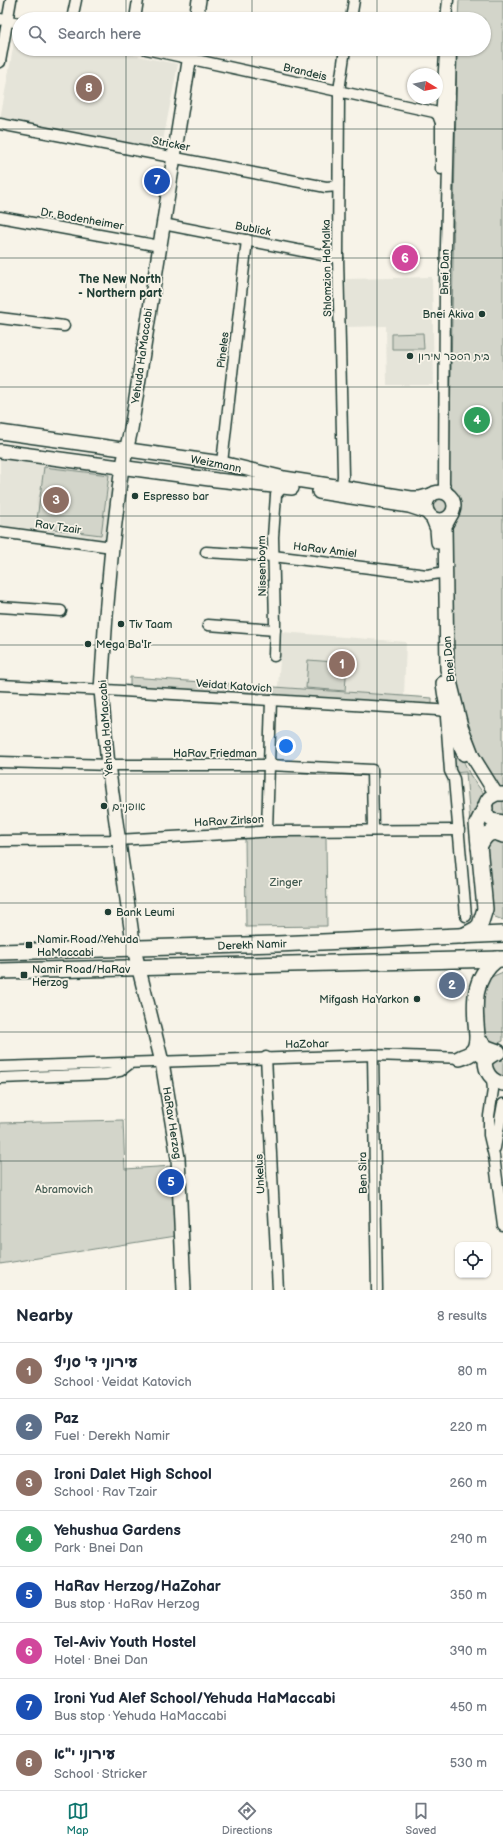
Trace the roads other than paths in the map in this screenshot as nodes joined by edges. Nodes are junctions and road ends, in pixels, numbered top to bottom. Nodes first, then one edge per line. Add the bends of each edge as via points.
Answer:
1 (11, 0) edge
2 (76, 0) edge
3 (138, 0) edge
4 (199, 0) edge
5 (354, 0) edge
6 (448, 0) edge
7 (454, 0) edge
8 (73, 12) edge
9 (136, 12) edge
10 (197, 12) edge
11 (352, 12) edge
12 (447, 12) edge
13 (453, 12) edge
14 (4, 20) edge
15 (190, 56) edge
16 (202, 56) edge
17 (344, 56) edge
18 (444, 56) edge
19 (451, 56) edge
20 (0, 62) edge
21 (339, 92) junction
22 (450, 96) junction
23 (438, 111) junction
24 (0, 124) edge
25 (173, 157) junction
26 (338, 186) junction
27 (0, 217) edge
28 (163, 224) junction
29 (247, 240) junction
30 (160, 246) junction
31 (338, 258) junction
32 (0, 318) edge
33 (64, 326) dead end
34 (0, 432) edge
35 (126, 449) junction
36 (0, 451) edge
37 (222, 463) junction
38 (125, 467) junction
39 (284, 482) junction
40 (342, 486) junction
41 (433, 493) junction
42 (448, 494) junction
43 (430, 515) junction
44 (451, 515) junction
45 (0, 532) edge
46 (112, 547) junction
47 (206, 552) dead end
48 (273, 556) junction
49 (440, 573) junction
50 (0, 607) edge
51 (61, 612) dead end
52 (208, 625) dead end
53 (275, 630) junction
54 (274, 656) dead end
55 (0, 685) edge
56 (101, 690) junction
57 (271, 700) junction
58 (446, 709) junction
59 (461, 726) junction
60 (0, 762) edge
61 (108, 765) junction
62 (269, 765) junction
63 (497, 813) edge
64 (373, 829) junction
65 (459, 830) junction
66 (267, 831) junction
67 (117, 840) junction
68 (0, 841) edge
69 (478, 847) junction
70 (485, 908) junction
71 (466, 916) dead end
72 (503, 931) edge
73 (503, 934) edge
74 (462, 936) junction
75 (0, 952) edge
76 (136, 958) junction
77 (500, 959) edge
78 (0, 971) edge
79 (478, 1039) junction
80 (496, 1054) edge
81 (373, 1055) junction
82 (266, 1057) junction
83 (460, 1058) junction
84 (162, 1062) junction
85 (129, 1064) junction
86 (0, 1067) edge
87 (0, 1078) edge
88 (497, 1082) edge
89 (503, 1104) edge
90 (494, 1156) junction
91 (503, 1226) edge
92 (184, 1290) edge
93 (278, 1290) edge
94 (377, 1290) edge

1 - 14 street
2 - 8 street
3 - 9 street
4 - 10 street
5 - 11 street
6 - 12 street
7 - 13 street
14 - 20 street
15 - 25 street, Yehuda HaMaccabi
16 - 21 street, Brandeis
17 - 21 street, Shlomzion HaMalka
18 - 23 street, Bnei Dan
19 - 22 street, Bnei Dan
21 - 23 street, Brandeis
21 - 26 street, Shlomzion HaMalka
22 - 23 street via 446,106
22 - 42 street, Bnei Dan via 445,285 444,485
23 - 41 street, Bnei Dan via 441,126 438,284 439,485
24 - 25 street, Stricker
25 - 26 street, Stricker via 326,187
25 - 28 street, Yehuda HaMaccabi
26 - 31 street, Shlomzion HaMalka
27 - 30 street, Dr. Bodenheimer
28 - 29 street, Bublick
28 - 30 street, Yehuda HaMaccabi
29 - 31 street, Bublick
29 - 37 street, Pineles
30 - 35 street, Yehuda HaMaccabi
31 - 40 street, Shlomzion HaMalka
32 - 33 street
34 - 35 street, Weizmann
35 - 37 street, Weizmann
35 - 38 street, Yehuda HaMaccabi
36 - 38 street, Weizmann
37 - 39 street, Weizmann
38 - 39 street, Weizmann via 217,480
38 - 46 street, Yehuda HaMaccabi
39 - 40 street, Weizmann
39 - 43 street, Weizmann via 409,506
39 - 48 street, Nissenboym via 276,495
40 - 41 street, Weizmann via 411,498
41 - 42 street via 440,491
41 - 43 street via 426,503
42 - 44 street via 454,506
43 - 44 street via 443,520
43 - 49 street, Bnei Dan via 437,529
44 - 59 street, Bnei Dan via 445,526 447,669
45 - 46 street, Rav Tzair
46 - 56 street, Yehuda HaMaccabi
47 - 48 street, HaRav Amiel
48 - 49 street, HaRav Amiel via 427,574
48 - 53 street, Nissenboym
49 - 58 street, Bnei Dan via 441,666
50 - 51 street
52 - 53 street
53 - 54 street, Nissenboym
55 - 56 street, Veidat Katovich
56 - 57 street, Veidat Katovich
56 - 61 street, Yehuda HaMaccabi
57 - 58 street, Veidat Katovich
57 - 62 street
58 - 59 street
58 - 63 street, Bnei Dan via 455,736
58 - 65 street, Bnei Dan via 450,770 454,779
59 - 63 street, Bnei Dan
60 - 61 street, HaRav Friedman
61 - 62 street, HaRav Friedman
61 - 67 street, Yehuda HaMaccabi
62 - 64 street, HaRav Friedman via 372,770
62 - 66 street
63 - 69 main road via 492,832 482,839
63 - 69 main road via 477,824
64 - 65 street, HaRav Zirlson
64 - 66 street, HaRav Zirlson
65 - 71 street, Bnei Dan
66 - 67 street, HaRav Zirlson
67 - 68 street, HaRav Zirlson
67 - 76 street, Yehuda HaMaccabi
69 - 70 main road
70 - 72 main road via 491,921
70 - 74 main road via 480,925
73 - 74 main road, Derekh Namir
74 - 76 main road, Derekh Namir
75 - 76 main road, Derekh Namir
76 - 77 main road, Derekh Namir
76 - 78 main road, Derekh Namir
76 - 84 street, HaRav Herzog
77 - 79 main road via 482,974 476,987
79 - 80 main road
79 - 83 main road via 471,1055
80 - 83 street, HaZohar
80 - 88 street via 486,1069
81 - 82 street, HaZohar
81 - 83 street, HaZohar
81 - 94 street, Ben Sira
82 - 84 street, HaZohar
82 - 93 street, Unkelus
84 - 85 street, HaZohar
84 - 92 street, HaRav Herzog via 178,1158
85 - 86 street, HaZohar
85 - 87 street, HaZohar via 120,1071 107,1074
88 - 90 street via 493,1090 488,1126
89 - 90 street
90 - 91 street

